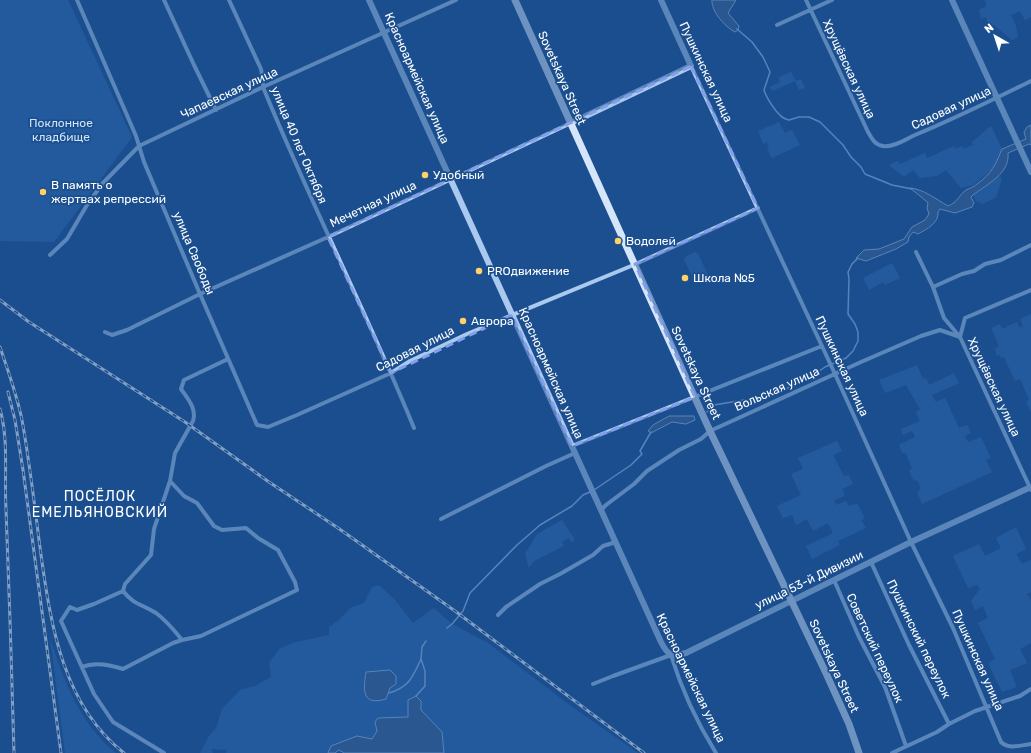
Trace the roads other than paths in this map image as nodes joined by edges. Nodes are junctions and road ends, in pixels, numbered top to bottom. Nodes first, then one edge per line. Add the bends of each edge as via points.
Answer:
1 (77, 0) edge
2 (164, 0) edge
3 (229, 0) edge
4 (369, 0) edge
5 (456, 0) edge
6 (515, 0) edge
7 (661, 0) edge
8 (806, 0) edge
9 (832, 0) edge
10 (952, 0) edge
11 (810, 10) junction
12 (777, 25) dead end
13 (384, 32) junction
14 (691, 66) junction
15 (1031, 81) edge
16 (263, 87) junction
17 (997, 98) junction
18 (216, 110) junction
19 (571, 123) junction
20 (878, 144) joint
21 (139, 146) junction
22 (1031, 172) edge
23 (451, 180) junction
24 (758, 208) junction
25 (328, 237) junction
26 (1031, 245) edge
27 (916, 252) dead end
28 (50, 255) dead end
29 (636, 264) junction
30 (933, 287) junction
31 (1031, 290) edge
32 (200, 294) junction
33 (512, 315) junction
34 (105, 332) dead end
35 (960, 337) junction
36 (822, 346) junction
37 (228, 359) junction
38 (391, 373) junction
39 (835, 374) junction
40 (695, 397) junction
41 (257, 425) joint
42 (414, 428) dead end
43 (710, 430) junction
44 (572, 446) junction
45 (575, 452) junction
46 (170, 481) junction
47 (1031, 488) edge
48 (600, 508) junction
49 (441, 519) dead end
50 (616, 542) junction
51 (911, 542) junction
52 (871, 562) junction
53 (834, 580) junction
54 (123, 591) junction
55 (791, 601) junction
56 (498, 615) dead end
57 (182, 640) junction
58 (671, 655) junction
59 (82, 667) junction
60 (593, 684) dead end
61 (1031, 689) edge
62 (987, 706) junction
63 (949, 724) junction
64 (1031, 744) edge
65 (906, 746) junction
66 (164, 753) edge
67 (716, 753) edge
68 (859, 753) edge
69 (892, 753) edge

1 - 21 street, улица Свободы
2 - 18 street
3 - 16 street, улица 40 лет Октября via 261,69
4 - 13 street, Красноармейская улица
5 - 13 street, Чапаевская улица
6 - 19 main road, Sovetskaya Street
7 - 14 street, Пушкинская улица
8 - 11 street, Хрущёвская улица
9 - 11 street
10 - 17 street
11 - 12 street
11 - 20 street, Хрущёвская улица via 872,140
13 - 16 street, Чапаевская улица
13 - 23 street, Красноармейская улица
14 - 19 street, Мечетная улица
14 - 24 street, Пушкинская улица
15 - 17 street, Садовая улица
16 - 18 street, Чапаевская улица
16 - 25 street, улица 40 лет Октября
17 - 20 street, Садовая улица via 892,145
17 - 22 street
18 - 21 street, Чапаевская улица
19 - 23 street, Мечетная улица
19 - 29 main road, Sovetskaya Street
21 - 28 street, Чапаевская улица via 102,184 67,239
21 - 32 street, улица Свободы
23 - 25 street, Мечетная улица
23 - 33 street, Красноармейская улица
24 - 29 street, Садовая улица
24 - 36 street, Пушкинская улица
25 - 32 street, Мечетная улица
25 - 38 street, улица 40 лет Октября
26 - 30 street
27 - 30 street, Хрущёвская улица
29 - 33 street, Садовая улица
29 - 40 main road, Sovetskaya Street
30 - 35 street, Хрущёвская улица via 944,318
31 - 35 street via 966,318
32 - 34 street, Мечетная улица via 127,330 112,335
32 - 37 street, улица Свободы
33 - 38 street, Садовая улица via 410,361
33 - 44 street, Красноармейская улица
35 - 39 street, Вольская улица via 940,330
35 - 47 street, Хрущёвская улица
36 - 39 street, Пушкинская улица
36 - 40 street, Вольская улица
37 - 41 street, улица Свободы
37 - 46 street via 184,380 181,389 195,415 175,453
38 - 41 street, Садовая улица via 268,427
38 - 42 street, улица 40 лет Октября
39 - 43 street, Вольская улица
39 - 51 street, Пушкинская улица
40 - 43 main road, Sovetskaya Street
40 - 44 street, Вольская улица
43 - 48 street, Вольская улица via 701,439 647,471 634,484
43 - 55 main road, Sovetskaya Street
44 - 45 street, Красноармейская улица
45 - 48 street, Красноармейская улица
45 - 49 street
46 - 54 street via 154,529 152,555 125,584
46 - 57 street via 184,496 197,503 214,526 222,530 246,528 278,550 297,590 201,636
47 - 51 street, улица 53-й Дивизии
48 - 50 street, Красноармейская улица
50 - 56 street via 603,546 580,563 540,584
50 - 58 street, Красноармейская улица via 665,651
51 - 52 street, улица 53-й Дивизии
51 - 62 street, Пушкинская улица
52 - 53 street, улица 53-й Дивизии
52 - 63 street, Пушкинский переулок
53 - 55 street, улица 53-й Дивизии
53 - 65 street, Советский переулок via 885,687
54 - 57 street via 130,600 155,612
54 - 59 street via 77,610 70,607 61,621
55 - 58 street, улица 53-й Дивизии via 686,653
55 - 68 main road, Sovetskaya Street via 849,724
57 - 59 street via 123,669 113,666
58 - 60 street, улица 53-й Дивизии
58 - 67 street, Красноармейская улица via 685,692
59 - 66 street via 94,694 113,722
61 - 62 street via 1020,696
62 - 63 street
62 - 64 street, Пушкинская улица via 1005,746
63 - 65 street
65 - 69 street

